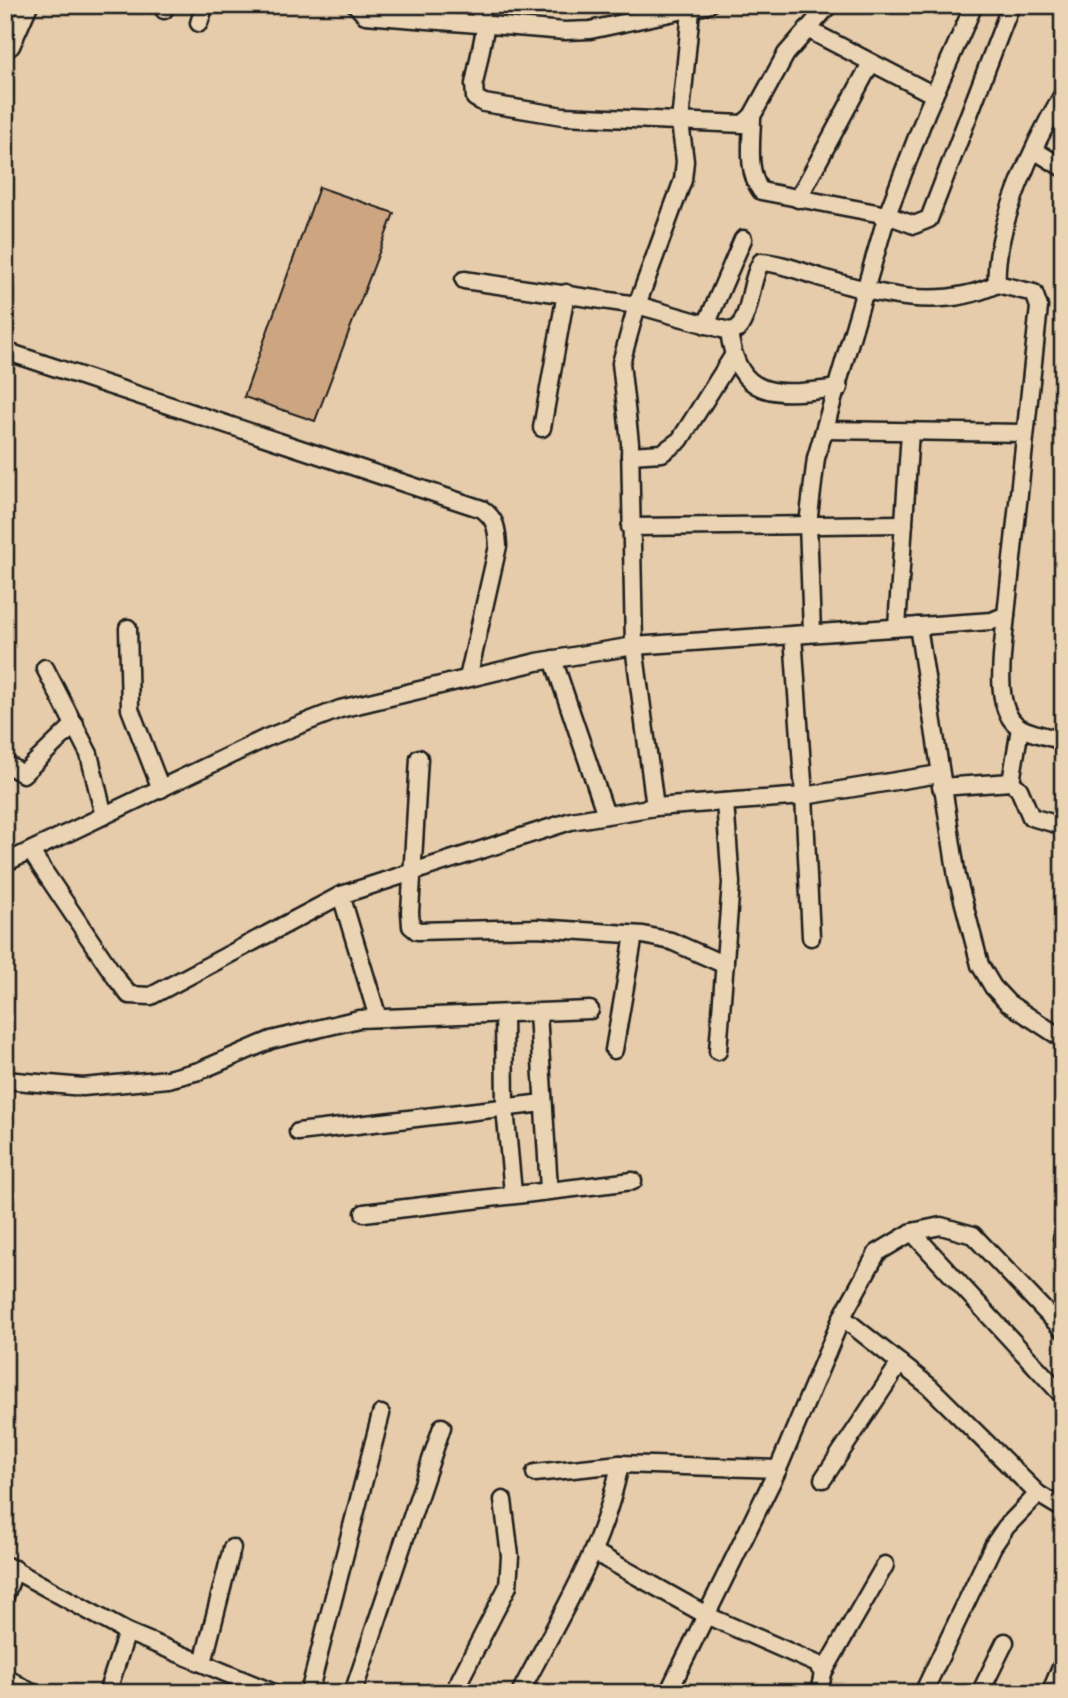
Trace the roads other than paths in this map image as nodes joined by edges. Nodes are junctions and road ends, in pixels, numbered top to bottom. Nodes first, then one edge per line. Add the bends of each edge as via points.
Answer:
1 (29, 5) edge
2 (205, 5) edge
3 (355, 5) edge
4 (482, 5) edge
5 (708, 5) edge
6 (829, 5) edge
7 (974, 5) edge
8 (1011, 5) edge
9 (691, 11) junction
10 (410, 12) edge
11 (199, 23) dead end
12 (483, 24) junction
13 (807, 29) junction
14 (5, 49) edge
15 (871, 63) junction
16 (1063, 94) edge
17 (934, 95) junction
18 (752, 116) junction
19 (680, 122) junction
20 (1034, 150) junction
21 (1063, 168) edge
22 (799, 200) junction
23 (887, 215) junction
24 (743, 239) dead end
25 (464, 280) dead end
26 (997, 284) junction
27 (865, 290) junction
28 (566, 293) junction
29 (637, 305) junction
30 (706, 325) junction
31 (729, 331) junction
32 (5, 351) edge
33 (733, 356) junction
34 (839, 387) junction
35 (542, 428) dead end
36 (826, 430) junction
37 (910, 432) junction
38 (1025, 433) junction
39 (630, 455) junction
40 (808, 524) junction
41 (904, 524) junction
42 (631, 527) junction
43 (1006, 615) junction
44 (918, 626) junction
45 (897, 627) junction
46 (128, 628) dead end
47 (812, 632) junction
48 (793, 635) junction
49 (634, 646) junction
50 (553, 659) junction
51 (45, 668) dead end
52 (468, 678) junction
53 (75, 724) junction
54 (1020, 728) junction
55 (1063, 741) edge
56 (419, 758) dead end
57 (5, 764) edge
58 (940, 780) junction
59 (1010, 782) junction
60 (160, 789) junction
61 (804, 796) junction
62 (725, 802) junction
63 (655, 807) junction
64 (606, 815) junction
65 (104, 816) junction
66 (1063, 826) edge
67 (31, 852) junction
68 (5, 863) edge
69 (412, 871) junction
70 (341, 895) junction
71 (634, 935) junction
72 (811, 937) dead end
73 (725, 965) junction
74 (590, 1010) dead end
75 (538, 1013) junction
76 (505, 1014) junction
77 (378, 1018) junction
78 (1063, 1039) edge
79 (614, 1050) dead end
80 (718, 1051) dead end
81 (5, 1080) edge
82 (543, 1103) junction
83 (505, 1108) junction
84 (298, 1132) dead end
85 (633, 1181) dead end
86 (549, 1189) junction
87 (513, 1194) junction
88 (364, 1213) dead end
89 (912, 1232) junction
90 (842, 1317) junction
91 (1063, 1330) edge
92 (900, 1363) junction
93 (1063, 1396) edge
94 (381, 1414) dead end
95 (442, 1427) dead end
96 (620, 1464) junction
97 (778, 1469) junction
98 (535, 1473) dead end
99 (823, 1479) dead end
100 (1038, 1494) junction
101 (503, 1500) dead end
102 (1063, 1510) edge
103 (232, 1548) dead end
104 (594, 1552) junction
105 (884, 1565) dead end
106 (10, 1567) edge
107 (5, 1596) edge
108 (708, 1616) junction
109 (127, 1632) junction
110 (1005, 1642) dead end
111 (203, 1663) junction
112 (1063, 1663) edge
113 (823, 1673) junction
114 (5, 1677) edge
115 (240, 1686) edge
116 (671, 1692) edge
117 (32, 1693) edge
118 (107, 1693) edge
119 (274, 1693) edge
120 (309, 1693) edge
121 (354, 1693) edge
122 (453, 1693) edge
123 (520, 1693) edge
124 (819, 1693) edge
125 (923, 1693) edge
126 (980, 1693) edge
127 (1050, 1693) edge

1 - 14 street via 11,46
2 - 11 street
3 - 10 street via 365,15
4 - 12 street
5 - 9 street
6 - 13 street
7 - 17 street
8 - 23 street via 929,219 914,225
9 - 12 street via 590,30
9 - 19 street
10 - 12 street
12 - 19 street via 474,84 475,98 484,103 563,116
13 - 15 street
13 - 18 street via 786,54
15 - 17 street
15 - 22 street
16 - 20 street
17 - 23 street
18 - 19 street via 743,124
18 - 22 street via 755,183 761,191
19 - 29 street via 683,180
20 - 21 street
20 - 26 street via 1003,233
22 - 23 street
23 - 27 street
24 - 30 street
25 - 28 street
26 - 27 street via 946,300
26 - 38 street via 1034,293 1039,307
27 - 31 street via 761,262 744,321
27 - 34 street
28 - 29 street
28 - 35 street
29 - 30 street
29 - 39 street via 621,363
30 - 31 street
31 - 33 street
32 - 52 street via 482,509 497,527 498,546
33 - 34 street via 739,368 765,391
33 - 39 street via 680,440 662,453
34 - 36 street
36 - 37 street
36 - 40 street via 812,474
37 - 38 street
37 - 41 street
38 - 43 street
39 - 42 street
40 - 41 street
40 - 42 street
40 - 47 street
41 - 45 street
42 - 49 street
43 - 44 street via 992,621
43 - 54 street via 1003,699 1007,716
44 - 45 street
44 - 58 street
45 - 47 street
46 - 60 street via 130,709
47 - 48 street
48 - 49 street
48 - 61 street
49 - 50 street
49 - 63 street
50 - 52 street
50 - 64 street
51 - 53 street
52 - 60 street via 303,722
53 - 57 street via 23,774
53 - 65 street via 89,754
54 - 55 street
54 - 59 street
56 - 69 street
58 - 59 street
58 - 61 street
58 - 78 street via 957,877 980,965 1008,1003
59 - 66 street via 1019,789 1031,817
60 - 65 street
61 - 62 street
61 - 72 street
62 - 63 street
62 - 73 street via 731,883
63 - 64 street
64 - 69 street via 571,821
65 - 67 street
67 - 68 street
67 - 70 street via 116,978 129,995 139,997 151,996
69 - 70 street
69 - 71 street via 411,926 417,931 537,928
70 - 77 street
71 - 73 street via 671,941
71 - 79 street
73 - 80 street
74 - 75 street
75 - 76 street
75 - 82 street
76 - 77 street
76 - 83 street
77 - 81 street via 271,1040 168,1079 83,1087
82 - 83 street
82 - 86 street
83 - 84 street
83 - 87 street
85 - 86 street
86 - 87 street
87 - 88 street
89 - 90 street via 877,1253
89 - 91 street via 942,1226 973,1235
89 - 93 street
90 - 92 street
90 - 97 street
92 - 99 street
92 - 100 street
94 - 120 street
95 - 121 street
96 - 97 street
96 - 98 street
96 - 104 street via 612,1506
97 - 108 street
100 - 102 street
100 - 125 street via 993,1546
101 - 122 street via 510,1556 508,1586
103 - 111 street
104 - 108 street
104 - 123 street
105 - 113 street
106 - 107 street
106 - 109 street
108 - 113 street via 817,1664
108 - 116 street
109 - 111 street
109 - 118 street
110 - 126 street
111 - 115 street
112 - 127 street
113 - 124 street
114 - 117 street
115 - 119 street

